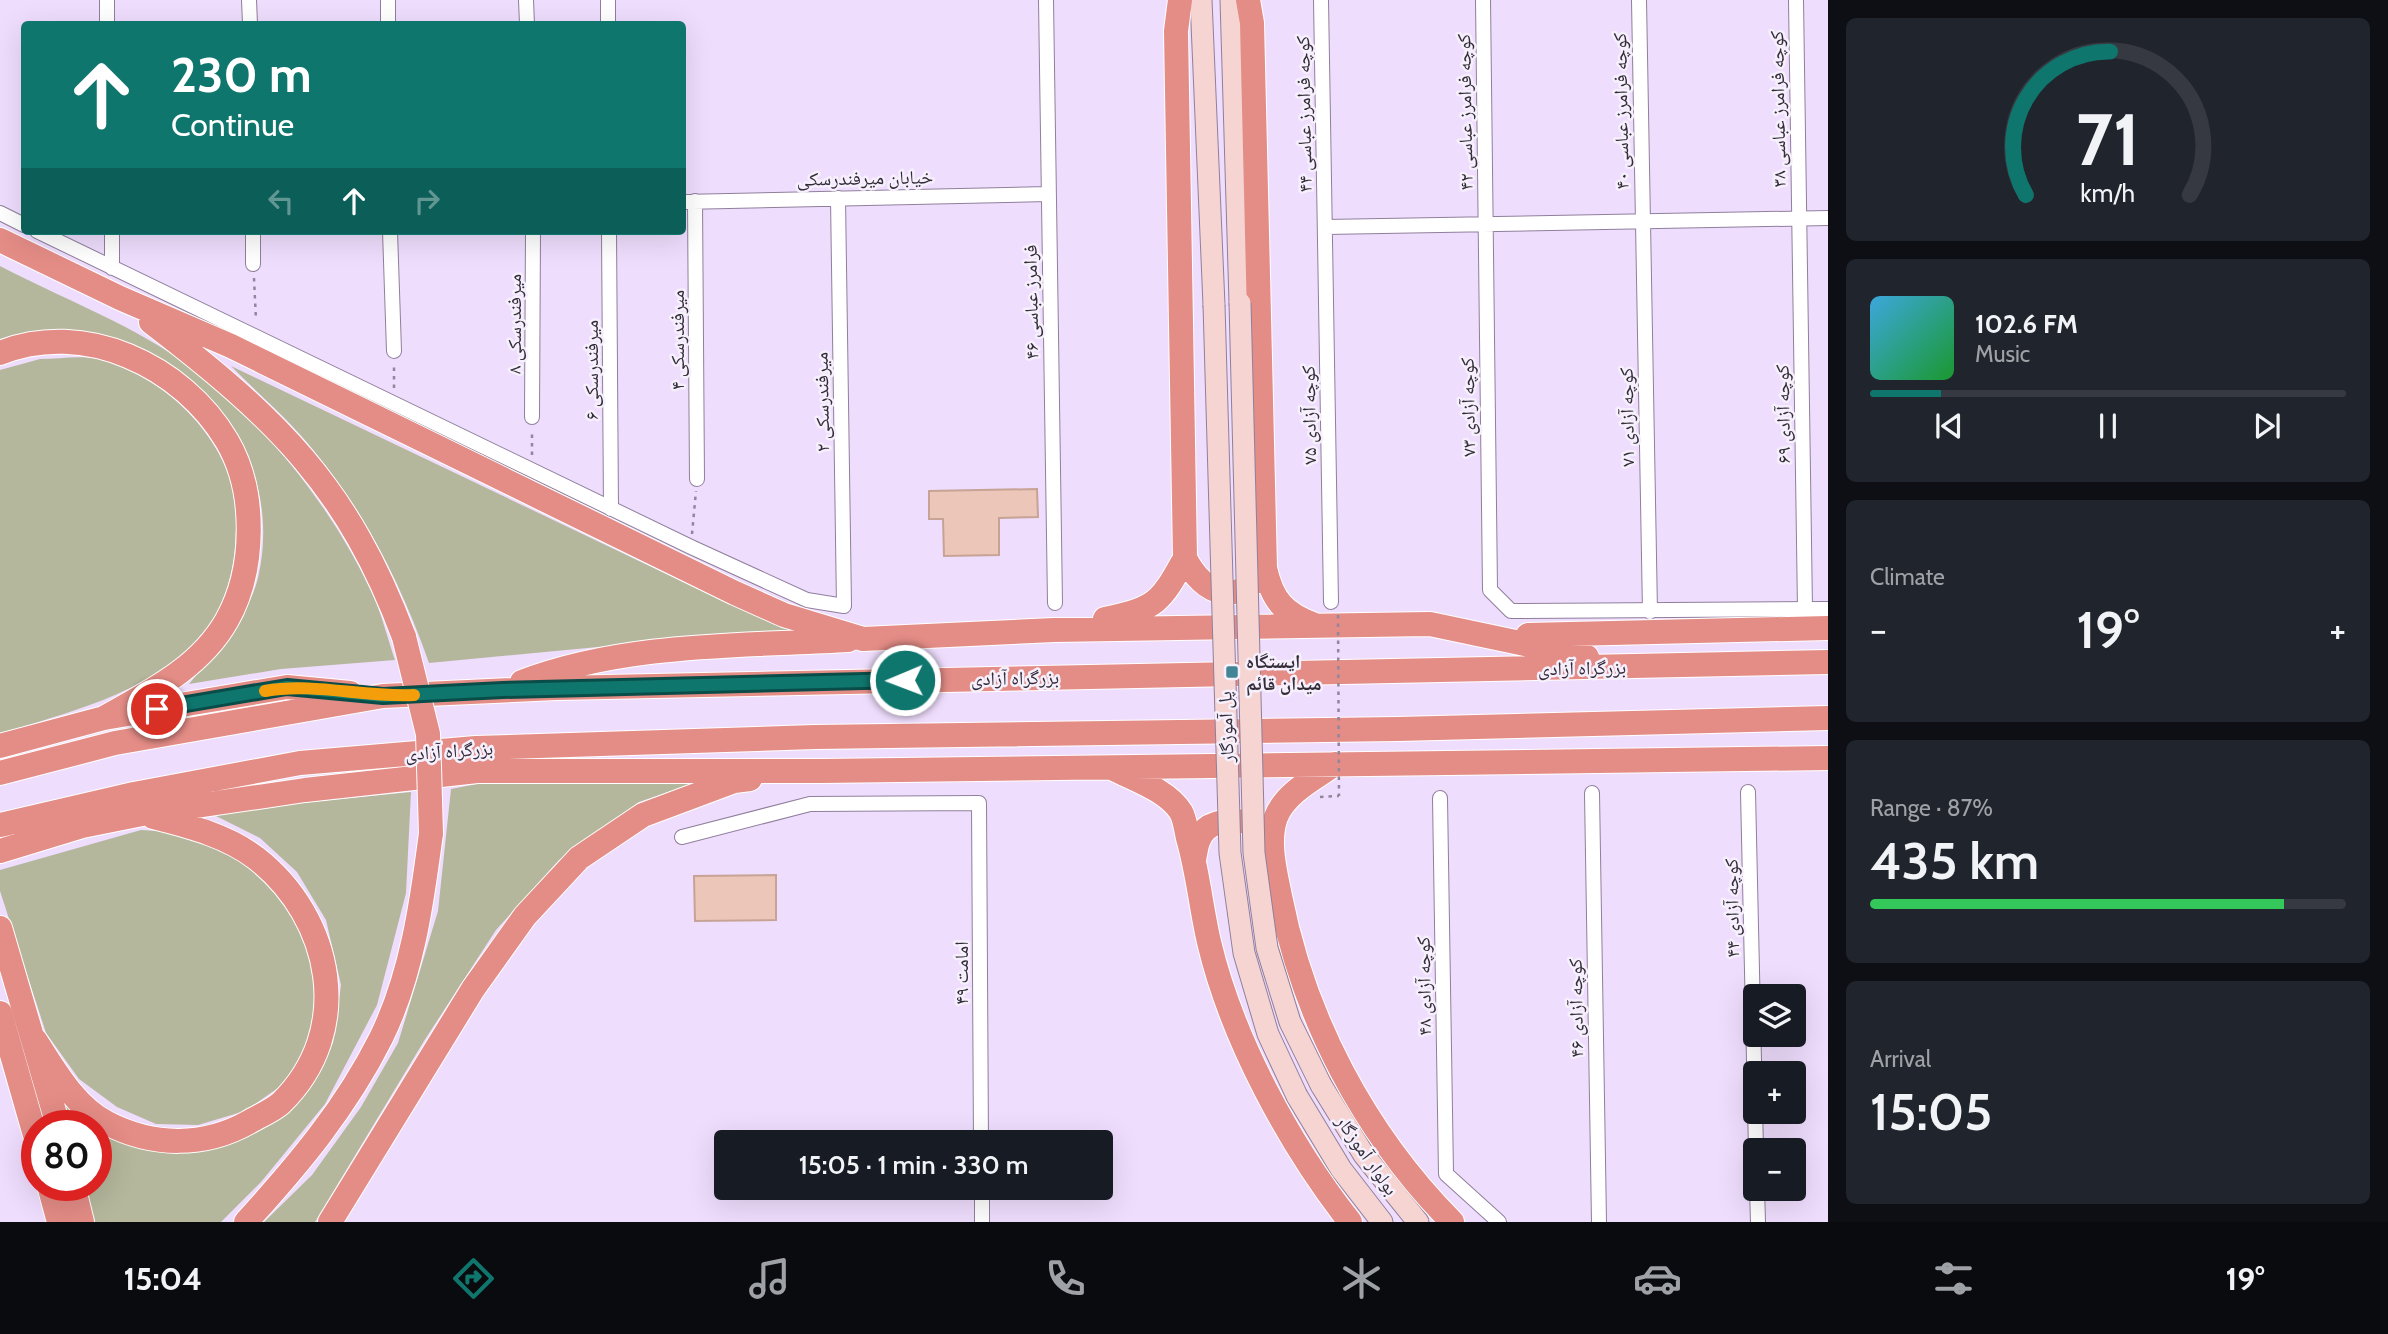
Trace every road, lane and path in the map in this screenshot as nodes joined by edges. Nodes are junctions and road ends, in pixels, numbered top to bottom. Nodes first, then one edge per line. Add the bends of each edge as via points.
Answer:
1 (107, 0) edge
2 (249, 0) edge
3 (388, 0) edge
4 (526, 0) edge
5 (608, 0) edge
6 (1046, 0) edge
7 (1180, 0) edge
8 (1201, 0) edge
9 (1231, 0) edge
10 (1248, 0) edge
11 (1321, 0) edge
12 (1483, 0) edge
13 (1639, 0) edge
14 (1796, 0) edge
15 (107, 21) edge
16 (250, 21) edge
17 (388, 21) edge
18 (527, 21) edge
19 (608, 21) edge
20 (1048, 194) junction
21 (838, 198) junction
22 (689, 201) edge
23 (0, 213) edge
24 (1799, 218) junction
25 (1828, 218) edge
26 (1643, 221) junction
27 (21, 224) edge
28 (1485, 224) junction
29 (1325, 227) junction
30 (45, 235) edge
31 (111, 235) edge
32 (253, 235) edge
33 (390, 235) edge
34 (533, 235) edge
35 (610, 235) edge
36 (0, 240) edge
37 (253, 264) joint
38 (112, 268) junction
39 (120, 298) junction
40 (257, 335) junction
41 (394, 352) joint
42 (0, 353) edge
43 (394, 406) junction
44 (532, 417) joint
45 (531, 472) junction
46 (697, 479) joint
47 (611, 509) junction
48 (691, 547) junction
49 (1185, 558) junction
50 (1265, 568) junction
51 (1055, 603) dead end
52 (1805, 609) junction
53 (1828, 609) edge
54 (1650, 612) junction
55 (1329, 615) junction
56 (1828, 628) edge
57 (1054, 630) junction
58 (1483, 636) junction
59 (863, 639) junction
60 (1828, 662) edge
61 (1633, 667) junction
62 (503, 690) junction
63 (383, 696) junction
64 (104, 718) junction
65 (1828, 718) edge
66 (1398, 729) junction
67 (0, 746) edge
68 (1828, 749) edge
69 (1828, 758) edge
70 (1748, 759) junction
71 (1591, 761) junction
72 (1336, 764) junction
73 (1110, 767) junction
74 (821, 771) junction
75 (0, 773) edge
76 (1748, 792) dead end
77 (1592, 793) dead end
78 (1311, 798) dead end
79 (1440, 798) dead end
80 (142, 814) junction
81 (0, 825) edge
82 (682, 837) dead end
83 (0, 851) edge
84 (1272, 854) junction
85 (1194, 860) junction
86 (0, 928) edge
87 (0, 1013) edge
88 (35, 1040) junction
89 (1321, 1085) joint
90 (1297, 1096) joint
91 (28, 1110) edge
92 (54, 1110) edge
93 (981, 1130) edge
94 (1756, 1138) edge
95 (982, 1200) edge
96 (53, 1201) edge
97 (77, 1201) edge
98 (1757, 1201) edge
99 (59, 1222) edge
100 (82, 1222) edge
101 (246, 1222) edge
102 (330, 1222) edge
103 (982, 1222) edge
104 (1350, 1222) edge
105 (1382, 1222) edge
106 (1418, 1222) edge
107 (1452, 1222) edge
108 (1499, 1222) edge
109 (1599, 1222) edge
110 (1758, 1222) edge

1 - 15 street
2 - 16 street
3 - 17 street
4 - 18 street
5 - 19 street
6 - 20 street, فرامرز عباسی ۴۶
7 - 49 highway via 1176,31
8 - 90 main road, پل آموزگار, bridge via 1230,853 1244,953 1268,1034
9 - 89 main road, پل آموزگار, bridge via 1254,853 1267,948 1290,1022
10 - 50 highway
11 - 29 street, کوچه فرامرز عباسی ۴۴
12 - 28 street, کوچه فرامرز عباسی ۴۲
13 - 26 street, کوچه فرامرز عباسی ۴۰
14 - 24 street, کوچه فرامرز عباسی ۳۸
20 - 21 street, خیابان میرفندرسکی
20 - 51 street, فرامرز عباسی ۴۶
21 - 22 street, خیابان میرفندرسکی
21 - 48 street, میرفندرسکی ۲ via 844,606 807,600
22 - 46 street, میرفندرسکی ۴
23 - 27 street
24 - 25 street
24 - 26 street
24 - 52 street, کوچه آزادی ۶۹
26 - 28 street
26 - 54 street, کوچه آزادی ۷۱
28 - 29 street
28 - 54 street, کوچه آزادی ۷۳ via 1490,590 1511,611
29 - 55 street, کوچه آزادی ۷۵
30 - 38 street
31 - 38 street
32 - 37 street
33 - 41 street
34 - 44 street, میرفندرسکی ۸
35 - 47 street, میرفندرسکی ۶
36 - 39 highway
37 - 40 path
38 - 40 street
39 - 59 highway via 231,346 735,593 784,615
39 - 101 highway, bridge via 219,374 270,420 312,465 346,513 386,587 404,637 428,734 431,833 419,916 403,979 381,1037 337,1114
40 - 43 street
41 - 43 path
42 - 64 highway via 66,341 119,351 161,372 198,401 228,442 244,485 248,531 244,577 227,620 198,658
43 - 45 street
44 - 45 path
45 - 47 street
46 - 48 path
47 - 48 street
49 - 50 highway via 1194,576 1208,588 1225,593 1243,590
49 - 57 highway via 1164,597 1135,613
50 - 55 highway via 1270,592 1296,619
52 - 53 street
52 - 54 street
55 - 57 highway
55 - 58 highway via 1430,624
55 - 78 path, bridge via 1339,796
56 - 58 highway
57 - 59 highway
58 - 61 highway
59 - 62 highway via 605,657 556,669
60 - 61 highway, بزرگراه آزادی
61 - 62 highway, بزرگراه آزادی
62 - 63 highway, بزرگراه آزادی
63 - 64 highway via 287,687
63 - 75 highway, بزرگراه آزادی via 115,743
64 - 67 highway
65 - 66 highway, بزرگراه آزادی
66 - 71 highway
66 - 81 highway, بزرگراه آزادی via 815,737 476,748 300,762
68 - 70 highway
69 - 70 highway
70 - 71 highway
71 - 72 highway
72 - 73 highway
72 - 84 highway via 1284,803 1276,818
73 - 74 highway
73 - 85 highway via 1160,792 1181,812
74 - 80 highway via 477,771
74 - 102 highway via 734,781 643,815 579,858 524,916 473,989
76 - 94 street, کوچه آزادی ۴۴
77 - 109 street, کوچه آزادی ۴۶
79 - 108 street, کوچه آزادی ۴۸ via 1446,1174
80 - 83 highway via 82,826
80 - 88 highway via 220,837 255,857 293,892 323,962 328,1004 322,1038 309,1069 279,1105 233,1131 195,1142 146,1138 106,1123 71,1094
82 - 93 street, امامت ۴۹ via 810,804 979,803
84 - 85 highway via 1270,839 1260,827 1224,822 1207,827 1198,839
84 - 107 highway via 1287,930 1312,1011 1361,1107 1421,1191
85 - 104 highway via 1209,944 1243,1040 1278,1115
86 - 88 highway
87 - 91 highway
88 - 92 highway
89 - 106 main road, بولوار آموزگار via 1364,1156
90 - 105 main road, بولوار آموزگار via 1341,1169
95 - 103 street
96 - 99 highway
97 - 100 highway
98 - 110 street

